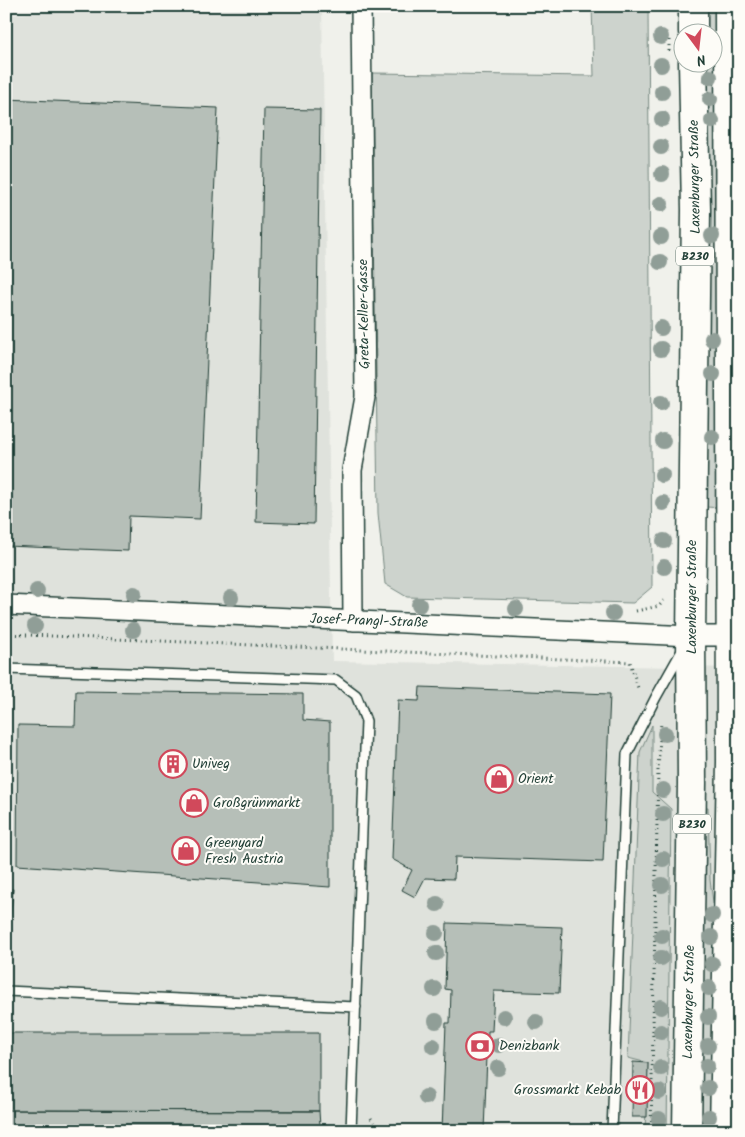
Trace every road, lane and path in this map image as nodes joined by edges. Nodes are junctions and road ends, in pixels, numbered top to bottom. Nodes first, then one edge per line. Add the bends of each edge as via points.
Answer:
1 (361, 6) edge
2 (693, 6) edge
3 (729, 6) edge
4 (693, 22) edge
5 (694, 72) edge
6 (6, 605) edge
7 (354, 621) junction
8 (6, 634) edge
9 (691, 636) junction
10 (731, 636) junction
11 (7, 669) edge
12 (638, 688) dead end
13 (664, 714) dead end
14 (734, 860) edge
15 (6, 991) edge
16 (356, 1007) junction
17 (371, 1118) dead end
18 (727, 1121) edge
19 (351, 1131) edge
20 (379, 1131) edge
21 (612, 1131) edge
22 (650, 1131) edge
23 (687, 1131) edge

1 - 7 street, Greta-Keller-Gasse via 365,397 352,470
2 - 4 main road
3 - 10 main road, B230
5 - 9 main road, Laxenburger Straße / B230 via 696,220
6 - 7 street, Josef-Prangl-Straße
7 - 9 street, Josef-Prangl-Straße
8 - 12 path via 630,662
9 - 10 street, Josef-Prangl-Straße
9 - 21 lane via 627,754
9 - 23 main road, Laxenburger Straße / B230
10 - 14 main road, B230
11 - 16 lane via 336,680 356,695 366,721
13 - 22 path via 658,770
14 - 18 main road, B230
15 - 16 lane
16 - 19 lane
17 - 20 path

